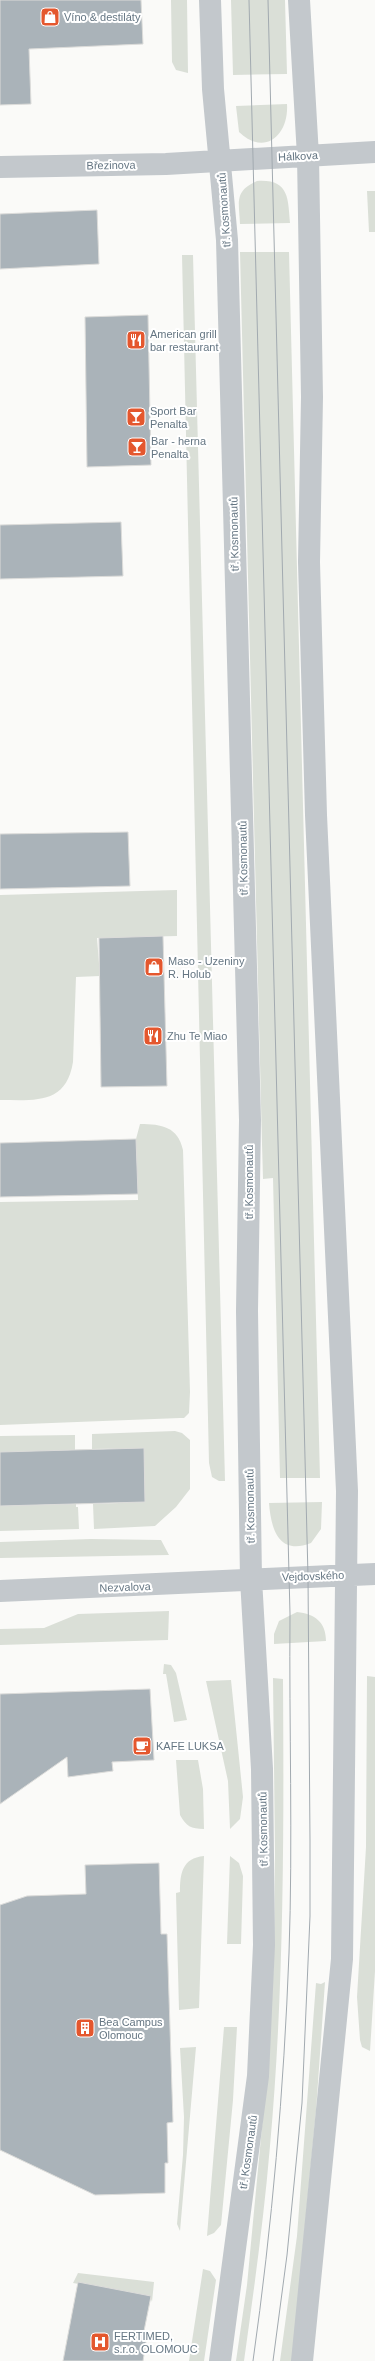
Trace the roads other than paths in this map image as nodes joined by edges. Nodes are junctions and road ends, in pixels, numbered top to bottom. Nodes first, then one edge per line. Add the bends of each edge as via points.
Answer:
1 (210, 0) edge
2 (299, 0) edge
3 (375, 152) edge
4 (308, 156) junction
5 (221, 160) junction
6 (0, 167) edge
7 (375, 1574) edge
8 (348, 1575) junction
9 (250, 1579) junction
10 (0, 1591) edge
11 (220, 2361) edge
12 (302, 2361) edge

1 - 5 street, tř. Kosmonautů via 213,89
2 - 4 street
3 - 4 street, Hálkova
4 - 5 street, Hálkova
4 - 8 street via 312,397 309,562 317,823 347,1483
5 - 6 street, Březinova via 166,164
5 - 9 street, tř. Kosmonautů via 227,240 250,1120 247,1311
7 - 8 street, Vejdovského
8 - 9 street, Vejdovského
8 - 12 street via 342,1959
9 - 10 street, Nezvalova
9 - 11 street, tř. Kosmonautů via 262,1769 264,1945 258,2076

